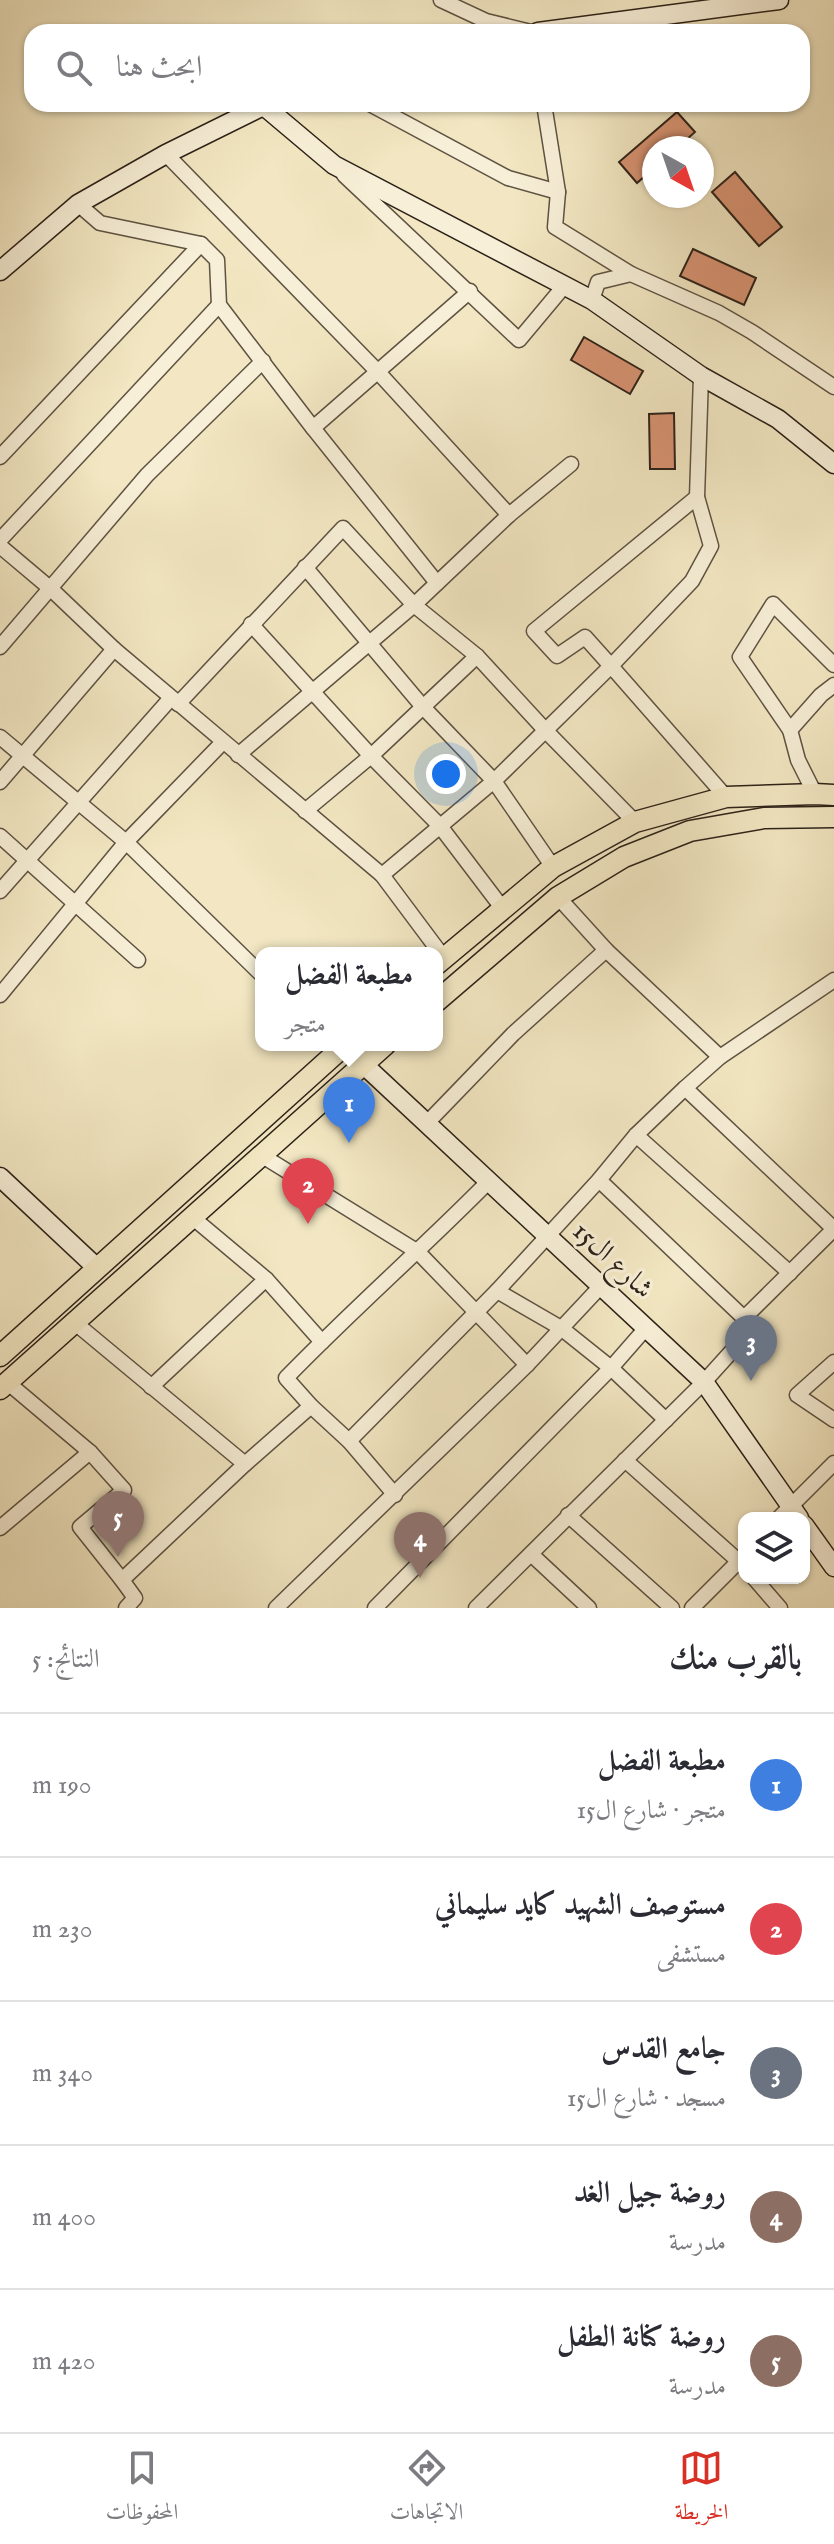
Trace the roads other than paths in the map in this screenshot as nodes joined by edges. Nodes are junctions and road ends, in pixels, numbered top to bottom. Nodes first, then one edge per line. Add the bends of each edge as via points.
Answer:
1 (441, 0) edge
2 (779, 0) edge
3 (688, 6) edge
4 (498, 24) edge
5 (584, 24) edge
6 (252, 112) edge
7 (274, 112) edge
8 (385, 112) edge
9 (545, 112) edge
10 (166, 154) junction
11 (334, 165) junction
12 (558, 192) junction
13 (78, 204) junction
14 (201, 244) junction
15 (0, 271) edge
16 (631, 274) junction
17 (565, 285) junction
18 (470, 291) junction
19 (592, 300) junction
20 (219, 305) junction
21 (263, 361) junction
22 (378, 372) junction
23 (701, 376) junction
24 (834, 387) edge
25 (313, 428) junction
26 (0, 457) edge
27 (571, 464) dead end
28 (834, 464) edge
29 (697, 497) junction
30 (509, 515) junction
31 (0, 543) edge
32 (305, 567) junction
33 (437, 583) junction
34 (51, 589) junction
35 (414, 605) junction
36 (251, 624) junction
37 (368, 643) junction
38 (0, 647) edge
39 (114, 649) junction
40 (477, 656) junction
41 (834, 665) edge
42 (611, 666) junction
43 (834, 685) edge
44 (311, 692) junction
45 (175, 701) junction
46 (423, 707) junction
47 (790, 730) junction
48 (546, 731) junction
49 (0, 737) edge
50 (223, 742) junction
51 (23, 755) junction
52 (238, 755) junction
53 (371, 756) junction
54 (494, 781) junction
55 (0, 782) edge
56 (824, 794) edge
57 (726, 797) junction
58 (77, 801) junction
59 (305, 811) junction
60 (834, 817) edge
61 (635, 822) junction
62 (440, 826) junction
63 (0, 836) edge
64 (126, 842) junction
65 (26, 859) junction
66 (553, 867) junction
67 (382, 875) junction
68 (0, 891) edge
69 (558, 897) junction
70 (75, 902) junction
71 (503, 909) junction
72 (431, 947) edge
73 (606, 950) junction
74 (443, 959) edge
75 (138, 960) dead end
76 (255, 968) edge
77 (834, 980) edge
78 (0, 995) edge
79 (443, 996) edge
80 (338, 1051) edge
81 (378, 1051) edge
82 (720, 1057) junction
83 (363, 1064) junction
84 (685, 1088) junction
85 (427, 1123) junction
86 (636, 1135) junction
87 (261, 1155) junction
88 (0, 1177) edge
89 (599, 1180) junction
90 (489, 1181) junction
91 (192, 1217) junction
92 (834, 1229) edge
93 (547, 1235) junction
94 (418, 1252) junction
95 (97, 1268) junction
96 (790, 1273) junction
97 (266, 1279) junction
98 (601, 1286) junction
99 (497, 1291) junction
100 (476, 1312) junction
101 (744, 1318) junction
102 (74, 1322) junction
103 (561, 1328) junction
104 (646, 1328) junction
105 (322, 1342) junction
106 (0, 1356) edge
107 (834, 1362) edge
108 (527, 1365) junction
109 (611, 1368) junction
110 (704, 1382) junction
111 (4, 1386) edge
112 (151, 1387) junction
113 (311, 1406) junction
114 (666, 1420) junction
115 (834, 1420) edge
116 (349, 1441) junction
117 (90, 1452) junction
118 (625, 1460) junction
119 (834, 1463) edge
120 (245, 1464) junction
121 (395, 1495) junction
122 (789, 1512) edge
123 (792, 1512) edge
124 (568, 1515) junction
125 (0, 1528) edge
126 (810, 1533) edge
127 (531, 1554) junction
128 (738, 1557) edge
129 (738, 1566) edge
130 (834, 1567) edge
131 (122, 1580) junction
132 (759, 1584) edge
133 (126, 1608) edge
134 (276, 1608) edge
135 (375, 1608) edge
136 (476, 1608) edge
137 (589, 1608) edge
138 (672, 1608) edge
139 (692, 1608) edge
140 (780, 1608) edge

1 - 4 street
2 - 3 street
3 - 5 street
6 - 10 street
7 - 11 street
8 - 12 street via 508,178
9 - 12 street
10 - 13 street
10 - 22 street
11 - 17 street
11 - 18 street
12 - 16 street via 555,227
13 - 14 street via 100,223
13 - 15 street
14 - 20 street via 217,260
14 - 26 street
16 - 19 street via 598,282
16 - 24 street via 719,313
17 - 18 street via 519,340
17 - 19 street
18 - 22 street
19 - 23 street
20 - 21 street
20 - 31 street
21 - 25 street
21 - 34 street via 147,475
22 - 25 street
22 - 30 street
23 - 28 street via 778,419
23 - 29 street
25 - 33 street
27 - 30 street
29 - 42 street via 711,546 692,581
29 - 42 street via 534,631 557,656 585,637
30 - 33 street
31 - 34 street
32 - 35 street via 343,528
32 - 36 street
32 - 37 street
33 - 35 street
34 - 38 street
34 - 39 street
35 - 37 street
35 - 40 street
36 - 44 street
36 - 45 street
37 - 44 street
37 - 46 street
39 - 45 street
39 - 51 street
40 - 46 street
40 - 48 street
41 - 47 street via 773,604 740,657
42 - 48 street
42 - 57 street
43 - 47 street
44 - 52 street
44 - 53 street
45 - 50 street
45 - 58 street
46 - 53 street
46 - 54 street
47 - 56 street via 798,760
48 - 54 street
48 - 61 street
49 - 51 street
50 - 52 street
50 - 64 street
51 - 55 street
51 - 58 street
52 - 59 street
53 - 59 street
53 - 62 street
54 - 62 street
54 - 66 street
56 - 57 main road
57 - 61 main road
58 - 64 street
58 - 65 street
59 - 67 street
60 - 69 main road via 764,818 690,831 624,857
61 - 66 main road
62 - 67 street
62 - 71 street
63 - 65 street
64 - 70 street
64 - 76 street
65 - 68 street
65 - 70 street
66 - 71 main road
67 - 72 street
69 - 73 street
69 - 79 main road
70 - 75 street
70 - 78 street
71 - 74 main road
73 - 82 street
73 - 85 street via 513,1034
77 - 82 street
80 - 95 main road
81 - 83 main road
82 - 84 street
83 - 85 street, شارع ال15
83 - 87 main road
84 - 86 street
84 - 92 street
85 - 90 street, شارع ال15
86 - 89 street
86 - 96 street
87 - 91 main road
87 - 94 street
88 - 95 street
89 - 93 street
89 - 101 street
90 - 93 street, شارع ال15
90 - 94 street
91 - 97 street
91 - 102 main road
92 - 96 street
93 - 98 street, شارع ال15
93 - 99 street
94 - 100 street
94 - 105 street
95 - 106 main road
96 - 101 street
97 - 105 street
97 - 112 street
98 - 103 street
98 - 104 street, شارع ال15
99 - 100 street
99 - 103 street
100 - 108 street
100 - 116 street
101 - 110 street via 741,1341
102 - 111 main road
102 - 112 street
103 - 108 street
103 - 109 street
104 - 109 street
104 - 110 street, شارع ال15
105 - 113 street via 286,1378
107 - 115 street via 797,1395
108 - 121 street
109 - 114 street
109 - 135 street
110 - 114 street
110 - 122 street, شارع ال15
111 - 117 street
112 - 120 street
113 - 116 street
113 - 120 street
114 - 118 street
116 - 121 street
117 - 125 street
117 - 131 street via 124,1490 80,1527
118 - 124 street
118 - 128 street
119 - 123 street
120 - 131 street
121 - 134 street
124 - 127 street
124 - 138 street
126 - 130 street
127 - 136 street
127 - 137 street
129 - 139 street
131 - 133 street via 135,1598
132 - 140 street

